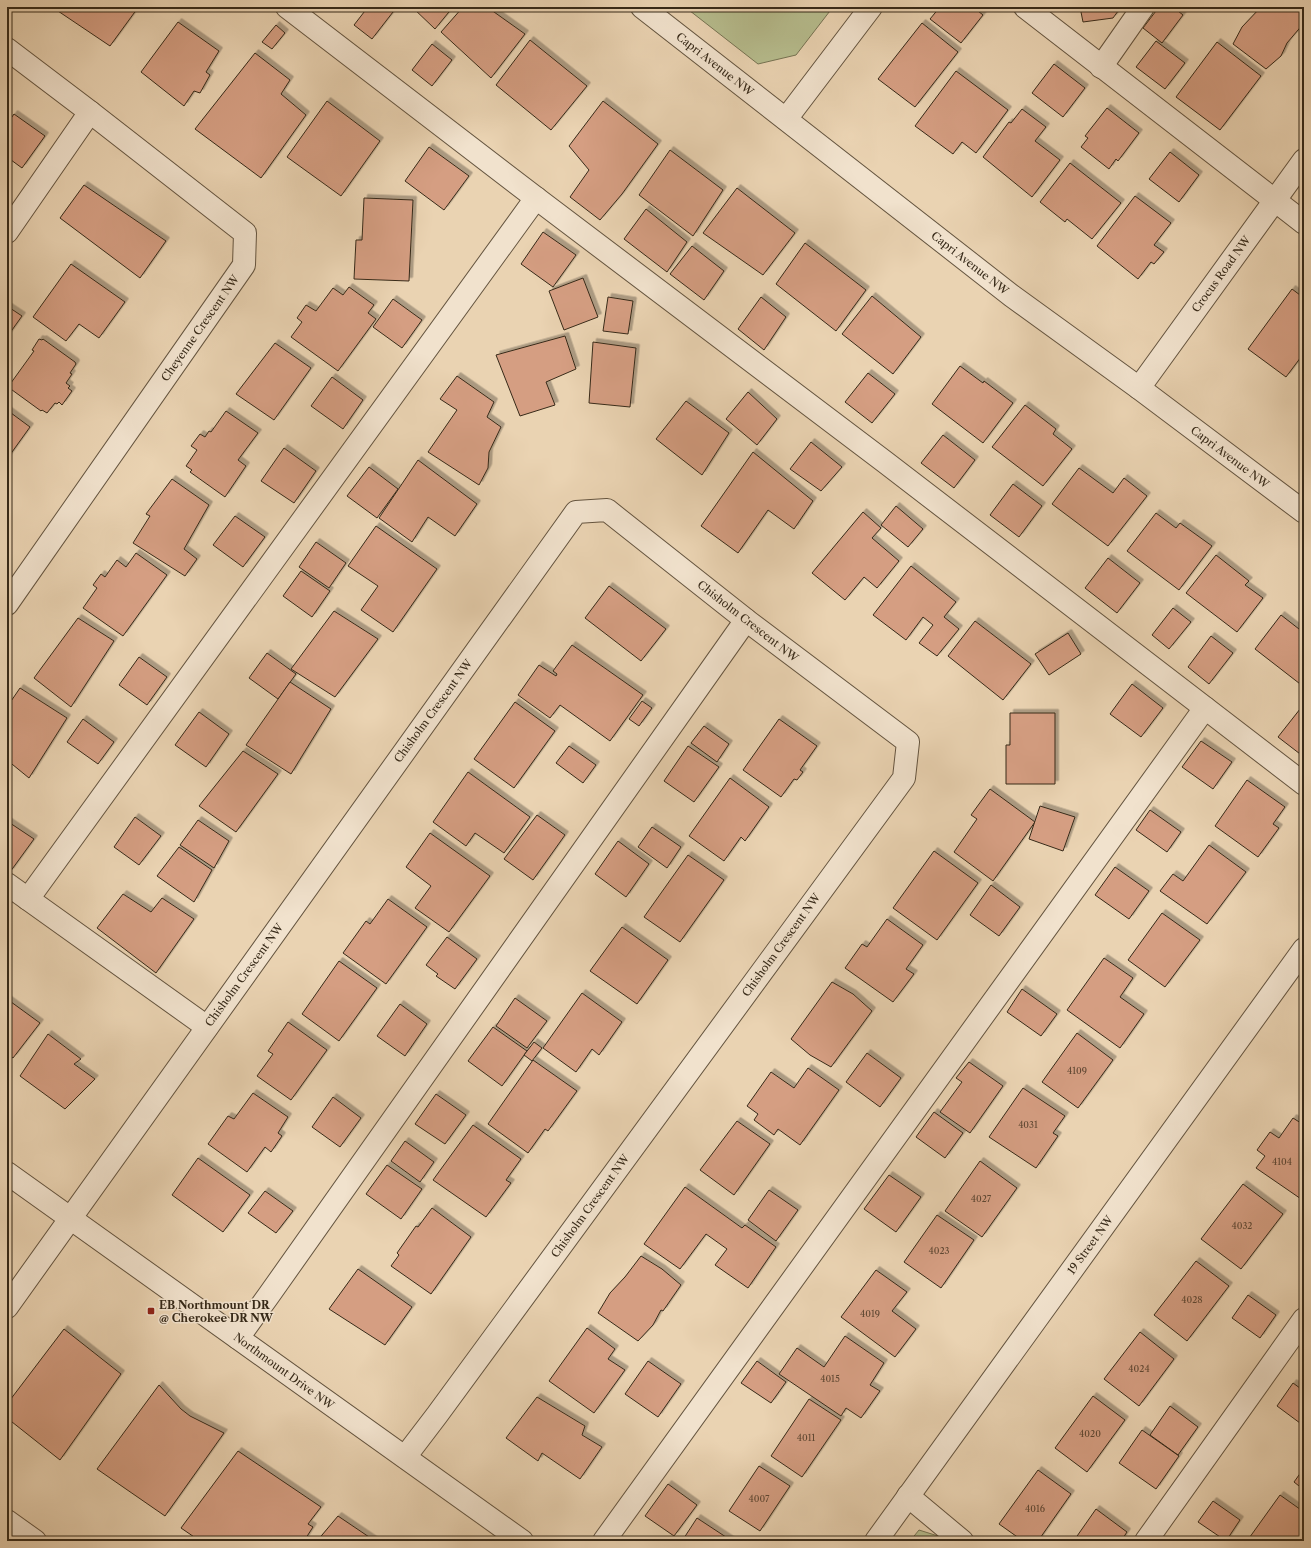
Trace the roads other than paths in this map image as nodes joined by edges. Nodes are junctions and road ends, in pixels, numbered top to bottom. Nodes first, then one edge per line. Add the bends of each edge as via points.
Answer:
1 (287, 7) edge
2 (642, 7) edge
3 (871, 7) edge
4 (1024, 7) edge
5 (1143, 7) edge
6 (7, 49) edge
7 (1101, 67) junction
8 (90, 112) junction
9 (786, 119) junction
10 (1304, 160) edge
11 (536, 198) junction
12 (1274, 201) junction
13 (1304, 223) edge
14 (7, 232) edge
15 (1139, 388) junction
16 (1304, 512) edge
17 (7, 604) edge
18 (746, 620) junction
19 (1205, 708) junction
20 (1304, 784) edge
21 (7, 884) edge
22 (28, 899) junction
23 (1304, 949) edge
24 (207, 1027) junction
25 (7, 1173) edge
26 (70, 1218) junction
27 (7, 1307) edge
28 (1304, 1319) edge
29 (238, 1338) junction
30 (405, 1457) junction
31 (908, 1496) junction
32 (7, 1521) edge
33 (35, 1541) edge
34 (522, 1541) edge
35 (604, 1541) edge
36 (876, 1541) edge
37 (962, 1541) edge
38 (1146, 1541) edge

1 - 11 street
2 - 9 street, Capri Avenue NW
3 - 9 street
4 - 7 street
5 - 7 street
6 - 8 street, Cheyenne Crescent NW
7 - 12 street
8 - 14 street
8 - 17 street, Cheyenne Crescent NW via 244,233 244,265
9 - 15 street, Capri Avenue NW via 1012,296
10 - 12 street, Crocus Road NW
11 - 19 street
11 - 22 street
12 - 13 street
12 - 15 street, Crocus Road NW
15 - 16 street, Capri Avenue NW
18 - 24 street, Chisholm Crescent NW via 607,510 576,512
18 - 29 street
18 - 30 street, Chisholm Crescent NW via 908,742 904,778
19 - 20 street
19 - 35 street
21 - 22 street
22 - 24 street
23 - 31 street, 19 Street NW
24 - 26 street, Chisholm Crescent NW
25 - 26 street, Northmount Drive NW
26 - 27 street, Chisholm Crescent NW
26 - 29 street, Northmount Drive NW
28 - 38 street
29 - 30 street, Northmount Drive NW
30 - 34 street, Northmount Drive NW
31 - 36 street, 19 Street NW
31 - 37 street
32 - 33 street

